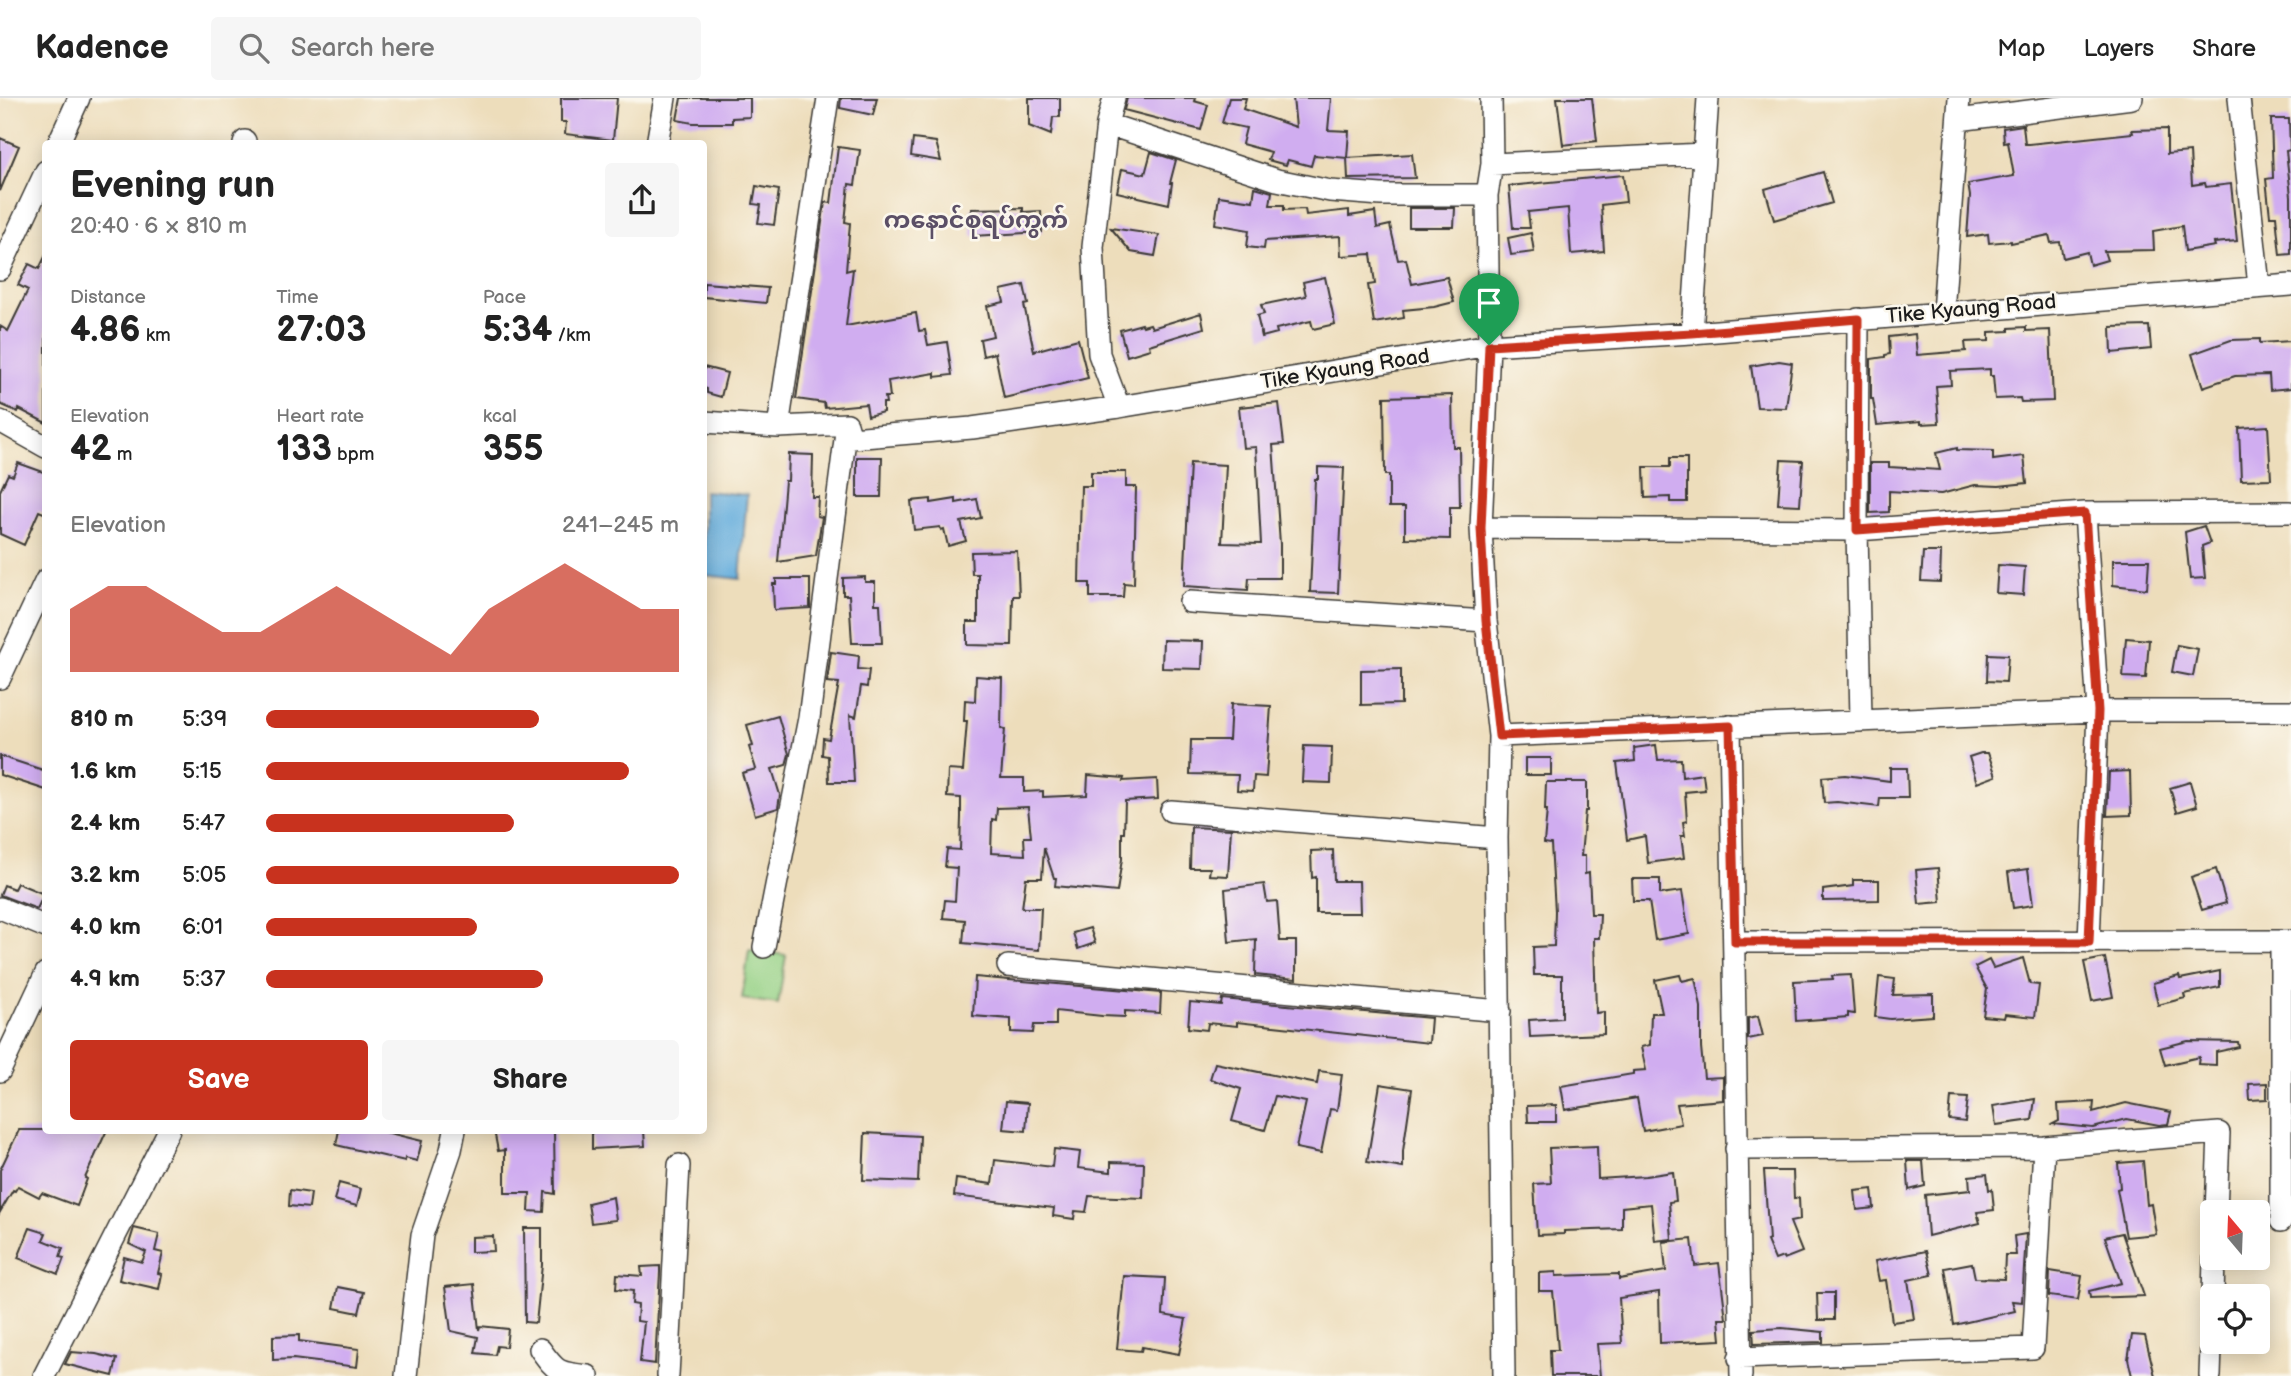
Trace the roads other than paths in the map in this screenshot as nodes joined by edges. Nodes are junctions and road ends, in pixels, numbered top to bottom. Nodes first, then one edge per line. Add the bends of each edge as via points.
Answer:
1 (79, 98) edge
2 (665, 98) edge
3 (828, 98) edge
4 (1114, 98) edge
5 (1491, 98) edge
6 (1708, 98) edge
7 (1959, 98) edge
8 (2132, 98) edge
9 (2239, 98) edge
10 (1958, 120) junction
11 (1107, 124) junction
12 (60, 140) edge
13 (658, 140) edge
14 (1704, 154) junction
15 (1492, 164) junction
16 (42, 180) edge
17 (1487, 195) junction
18 (0, 269) edge
19 (2291, 285) edge
20 (2259, 286) junction
21 (1943, 312) junction
22 (1858, 319) junction
23 (1692, 333) junction
24 (1489, 345) junction
25 (1119, 407) junction
26 (0, 421) edge
27 (707, 422) edge
28 (847, 424) junction
29 (778, 427) junction
30 (42, 445) edge
31 (2291, 512) edge
32 (2085, 513) junction
33 (1481, 528) junction
34 (1857, 530) junction
35 (42, 589) edge
36 (1191, 602) dead end
37 (1486, 621) junction
38 (0, 678) edge
39 (2098, 711) junction
40 (2291, 711) edge
41 (1861, 720) junction
42 (1730, 726) junction
43 (1499, 736) junction
44 (1171, 811) dead end
45 (1497, 838) junction
46 (0, 908) edge
47 (42, 926) edge
48 (2286, 941) edge
49 (1735, 942) junction
50 (2089, 942) junction
51 (764, 947) dead end
52 (1008, 966) dead end
53 (42, 982) edge
54 (1500, 1011) junction
55 (0, 1071) edge
56 (167, 1134) edge
57 (454, 1134) edge
58 (2043, 1147) junction
59 (1736, 1149) junction
60 (679, 1165) dead end
61 (2216, 1200) edge
62 (2281, 1221) dead end
63 (540, 1349) dead end
64 (2211, 1354) edge
65 (1740, 1367) edge
66 (44, 1376) edge
67 (406, 1376) edge
68 (589, 1376) edge
69 (668, 1376) edge
70 (1504, 1376) edge
71 (2210, 1376) edge

1 - 12 street
2 - 13 street
3 - 29 street
4 - 11 street
5 - 15 street
6 - 14 street
7 - 10 street
8 - 10 street
9 - 20 street
10 - 21 street
11 - 17 street via 1277,180 1330,191
11 - 25 street via 1093,247 1099,354
14 - 15 street
14 - 23 street
15 - 17 street
16 - 18 street
17 - 24 street
19 - 20 street, Tike Kyaung Road
20 - 21 street, Tike Kyaung Road
21 - 22 street, Tike Kyaung Road
22 - 23 street, Tike Kyaung Road
22 - 34 street
23 - 24 street, Tike Kyaung Road
24 - 25 street, Tike Kyaung Road
24 - 33 street
25 - 28 street, Tike Kyaung Road via 972,428 851,438
26 - 30 street
27 - 29 street, Tike Kyaung Road
28 - 29 street, Tike Kyaung Road
28 - 51 street via 809,718
31 - 32 street
32 - 34 street
32 - 39 street
33 - 34 street
33 - 37 street
34 - 41 street
35 - 38 street
36 - 37 street
37 - 43 street
39 - 40 street
39 - 41 street
39 - 50 street
41 - 42 street
42 - 43 street
42 - 49 street
43 - 45 street
44 - 45 street
45 - 54 street
46 - 47 street
48 - 50 street
48 - 62 street
49 - 50 street
49 - 59 street
52 - 54 street
53 - 55 street
54 - 70 street
56 - 66 street
57 - 67 street via 422,1235
58 - 59 street
58 - 61 street via 2219,1133
58 - 65 street via 2033,1348
59 - 65 street
60 - 69 street
63 - 68 street via 554,1369
64 - 71 street

